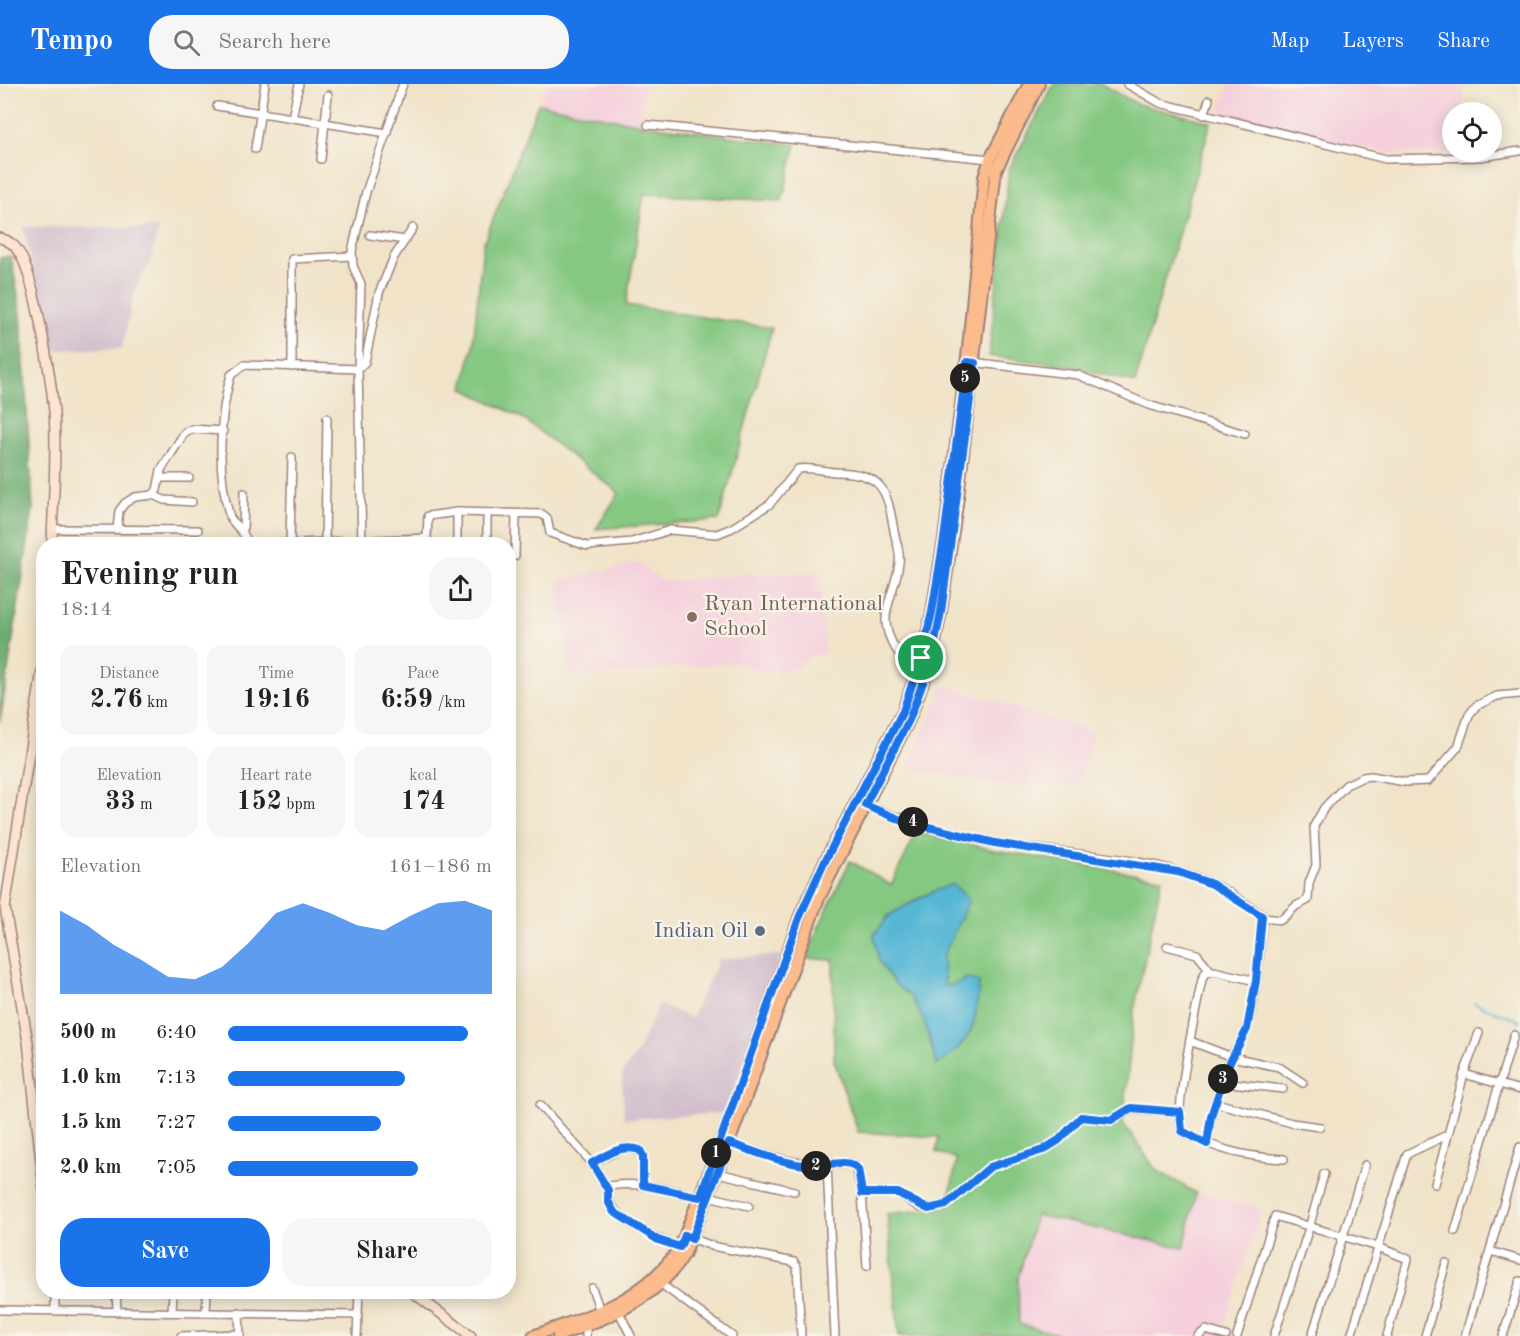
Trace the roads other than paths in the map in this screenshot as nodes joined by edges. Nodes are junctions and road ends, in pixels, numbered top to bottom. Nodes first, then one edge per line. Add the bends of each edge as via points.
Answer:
1 (265, 84) edge
2 (299, 84) edge
3 (403, 84) edge
4 (1029, 84) edge
5 (1039, 84) edge
6 (1127, 84) edge
7 (328, 95) dead end
8 (1209, 100) dead end
9 (217, 106) dead end
10 (261, 113) junction
11 (1204, 115) junction
12 (292, 118) junction
13 (326, 124) junction
14 (648, 125) dead end
15 (387, 134) junction
16 (255, 149) dead end
17 (1520, 151) edge
18 (321, 159) dead end
19 (990, 159) junction
20 (413, 228) dead end
21 (370, 235) dead end
22 (0, 238) edge
23 (405, 240) junction
24 (352, 256) junction
25 (971, 362) junction
26 (292, 367) junction
27 (358, 369) junction
28 (327, 418) dead end
29 (223, 430) junction
30 (1245, 434) dead end
31 (292, 457) dead end
32 (160, 478) junction
33 (189, 478) dead end
34 (244, 493) dead end
35 (153, 495) junction
36 (192, 502) dead end
37 (457, 512) junction
38 (487, 513) junction
39 (516, 514) junction
40 (53, 529) junction
41 (117, 529) junction
42 (198, 530) dead end
43 (243, 531) junction
44 (52, 537) edge
45 (245, 537) edge
46 (290, 537) edge
47 (325, 537) edge
48 (362, 537) edge
49 (427, 537) edge
50 (457, 537) edge
51 (487, 537) edge
52 (515, 537) edge
53 (921, 658) junction
54 (1520, 694) edge
55 (36, 709) edge
56 (865, 805) junction
57 (1263, 918) junction
58 (1167, 946) dead end
59 (1210, 970) junction
60 (1256, 981) junction
61 (770, 1018) junction
62 (1479, 1033) dead end
63 (1514, 1035) dead end
64 (1190, 1041) junction
65 (1232, 1057) junction
66 (1464, 1074) junction
67 (1222, 1082) junction
68 (1303, 1083) dead end
69 (1498, 1084) junction
70 (1283, 1089) dead end
71 (1520, 1090) edge
72 (1215, 1103) junction
73 (540, 1105) dead end
74 (36, 1110) edge
75 (1180, 1112) junction
76 (1320, 1127) dead end
77 (1447, 1135) junction
78 (729, 1143) junction
79 (1207, 1144) junction
80 (1520, 1147) edge
81 (1284, 1159) dead end
82 (592, 1163) junction
83 (827, 1165) junction
84 (1365, 1165) dead end
85 (718, 1173) junction
86 (1324, 1174) dead end
87 (1435, 1184) dead end
88 (643, 1185) junction
89 (608, 1190) junction
90 (794, 1191) dead end
91 (862, 1193) junction
92 (704, 1196) junction
93 (749, 1206) dead end
94 (1310, 1228) junction
95 (1455, 1231) dead end
96 (689, 1237) junction
97 (1343, 1238) junction
98 (680, 1247) junction
99 (1378, 1247) junction
100 (1490, 1251) junction
101 (1520, 1260) edge
102 (1446, 1263) dead end
103 (867, 1266) dead end
104 (1520, 1281) edge
105 (661, 1284) junction
106 (592, 1288) dead end
107 (55, 1299) edge
108 (116, 1299) edge
109 (173, 1299) edge
110 (207, 1299) edge
111 (359, 1299) edge
112 (421, 1299) edge
113 (1517, 1299) edge
114 (0, 1310) edge
115 (56, 1310) junction
116 (117, 1310) junction
117 (172, 1311) junction
118 (206, 1311) junction
119 (600, 1311) junction
120 (239, 1312) junction
121 (619, 1312) junction
122 (358, 1316) junction
123 (586, 1331) edge
124 (240, 1335) edge
125 (181, 1336) edge
126 (357, 1336) edge
127 (471, 1336) edge
128 (533, 1336) edge
129 (558, 1336) edge
130 (631, 1336) edge
131 (732, 1336) edge
132 (801, 1336) edge
133 (835, 1336) edge
134 (1198, 1336) edge
135 (1226, 1336) edge
136 (1237, 1336) edge
137 (1274, 1336) edge
138 (1312, 1336) edge
139 (1351, 1336) edge
140 (1387, 1336) edge
141 (1425, 1336) edge
142 (1465, 1336) edge
143 (1503, 1336) edge

1 - 10 street
2 - 12 street
3 - 15 street
4 - 19 main road
5 - 25 main road via 996,170
6 - 11 street via 1152,101
7 - 13 street
8 - 11 street
9 - 10 street
10 - 12 street
10 - 16 street
11 - 17 street via 1386,159 1480,157
12 - 13 street
13 - 15 street
13 - 18 street
14 - 19 street
15 - 24 street via 357,219
19 - 25 main road via 983,186
20 - 23 street
21 - 23 street
22 - 40 main road via 20,252 48,373 54,412
23 - 27 street via 379,293 365,362
24 - 26 street via 292,259
24 - 27 street via 361,284
25 - 30 street via 1078,375 1149,405
25 - 53 main road via 932,612
25 - 56 main road via 941,612 931,661 909,720
26 - 27 street
26 - 29 street via 237,368 228,383
27 - 48 street
28 - 47 street
29 - 32 street via 185,432
29 - 43 street via 228,512
31 - 46 street
32 - 33 street
32 - 35 street
34 - 43 street
35 - 36 street
35 - 41 street via 135,497 125,503 119,511
37 - 38 street
37 - 49 street via 428,516
37 - 50 street
38 - 39 street
38 - 51 street
39 - 52 street
39 - 53 street via 544,515 550,533 587,546 632,542 670,530 717,534 770,504 798,469 868,476 889,499 900,554 886,611 886,630 897,651
40 - 41 street
40 - 44 main road
41 - 42 street
43 - 45 street
53 - 61 main road via 903,711 799,918
54 - 57 street via 1497,696 1476,706 1458,747 1428,782 1371,776 1346,785 1324,808 1314,826 1316,865 1308,900 1281,920
55 - 74 main road via 5,908
56 - 57 street via 903,821 995,843 1178,872 1212,884
56 - 61 main road via 818,900
57 - 60 street
58 - 59 street via 1197,954
59 - 60 street
59 - 64 street via 1202,979
60 - 65 street via 1247,1029
61 - 78 main road
61 - 92 main road
62 - 66 street
63 - 69 street
64 - 65 street
64 - 75 street
65 - 67 street
65 - 68 street via 1279,1067
66 - 69 street
66 - 77 street
67 - 70 street
67 - 72 street
69 - 71 street
69 - 95 street
72 - 76 street
72 - 79 street
73 - 82 street
75 - 79 street via 1182,1131
75 - 91 street via 1131,1108 1111,1120 1081,1117 1059,1140 1043,1150 990,1167 946,1205 936,1208 919,1207 898,1193
77 - 87 street
77 - 99 street via 1407,1154
78 - 83 street via 779,1160
78 - 85 main road
79 - 81 street via 1246,1157
80 - 100 street
82 - 88 street via 624,1148 640,1150
82 - 89 street
83 - 91 street via 855,1165
83 - 133 street
84 - 97 street
85 - 90 street
85 - 92 main road
86 - 94 street
88 - 89 street via 623,1184
88 - 92 street
89 - 98 street via 614,1212 658,1240
91 - 103 street
92 - 93 street
92 - 96 main road
94 - 97 street
94 - 136 street via 1275,1216
94 - 137 street
96 - 98 main road
96 - 105 main road via 677,1267
96 - 132 street via 712,1246 796,1264
97 - 99 street
97 - 138 street
98 - 119 main road via 653,1280
99 - 139 street
99 - 140 street via 1404,1256 1409,1263
100 - 101 street
100 - 142 street
102 - 141 street
104 - 113 street
105 - 121 main road
105 - 131 street
106 - 119 street
107 - 115 street
108 - 116 street
109 - 117 street
110 - 118 street
111 - 122 street
112 - 127 main road
113 - 143 street
114 - 115 street
115 - 116 street
116 - 117 street
117 - 118 street
118 - 120 street
119 - 128 main road
120 - 122 street
120 - 124 street
121 - 123 main road
121 - 130 street
122 - 126 street
123 - 129 main road
124 - 125 street
134 - 135 street via 1206,1330

